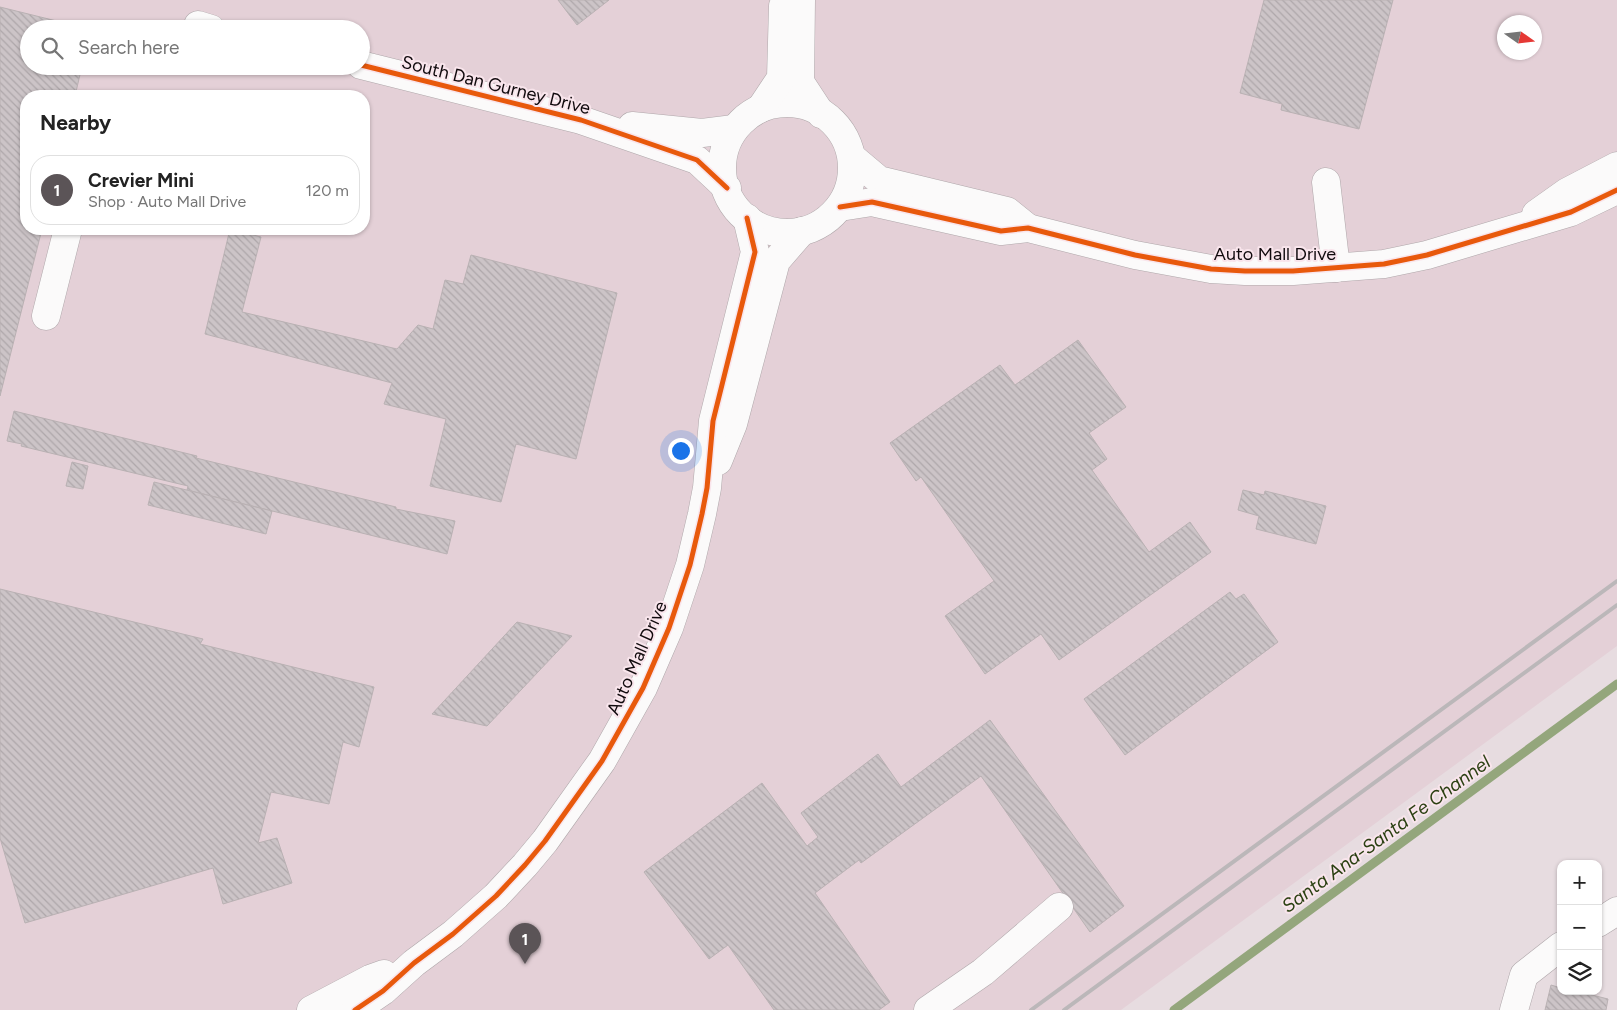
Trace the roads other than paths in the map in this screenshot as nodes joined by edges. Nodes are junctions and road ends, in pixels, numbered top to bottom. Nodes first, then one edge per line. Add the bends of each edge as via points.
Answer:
1 (783, 0) edge
2 (801, 0) edge
3 (370, 67) edge
4 (761, 108) junction
5 (821, 114) junction
6 (581, 120) junction
7 (734, 130) junction
8 (854, 159) junction
9 (1617, 166) edge
10 (1326, 182) dead end
11 (727, 188) junction
12 (1617, 190) edge
13 (840, 207) junction
14 (747, 218) junction
15 (1028, 228) junction
16 (1514, 229) junction
17 (802, 231) junction
18 (66, 235) edge
19 (1336, 268) junction
20 (46, 316) dead end
21 (707, 488) junction
22 (1059, 908) dead end
23 (1617, 911) edge
24 (1602, 920) edge
25 (1557, 949) edge
26 (414, 963) junction
27 (311, 1010) edge
28 (355, 1010) edge
29 (928, 1010) edge
30 (1514, 1010) edge

1 - 4 street via 781,78
2 - 5 street via 800,82
3 - 6 street, South Dan Gurney Drive
4 - 5 street via 785,102 804,104
4 - 7 street via 749,114
5 - 8 street via 839,126
6 - 7 street via 702,134
6 - 11 street, South Dan Gurney Drive via 697,160
7 - 11 street via 724,154 722,170
8 - 13 street via 851,185
8 - 15 street, Auto Mall Drive via 879,180 1007,211
9 - 16 street, Auto Mall Drive via 1567,192
10 - 19 street
11 - 14 street via 732,203
12 - 16 street, Auto Mall Drive via 1571,212
13 - 15 street, Auto Mall Drive via 872,202 1001,231
13 - 17 street via 819,225
14 - 17 street via 756,227 774,232 794,234
14 - 21 street, Auto Mall Drive via 756,252 713,421
15 - 19 street, Auto Mall Drive via 1135,255 1211,269
16 - 19 street, Auto Mall Drive via 1427,255 1384,264
17 - 21 street, Auto Mall Drive via 776,261 733,424
18 - 20 street
21 - 26 street, Auto Mall Drive via 690,565 669,628 643,688 602,761 545,841 496,896
22 - 29 street via 983,972
23 - 24 street
25 - 30 street via 1524,975
26 - 27 street, Auto Mall Drive via 370,979
26 - 28 street, Auto Mall Drive via 383,991

